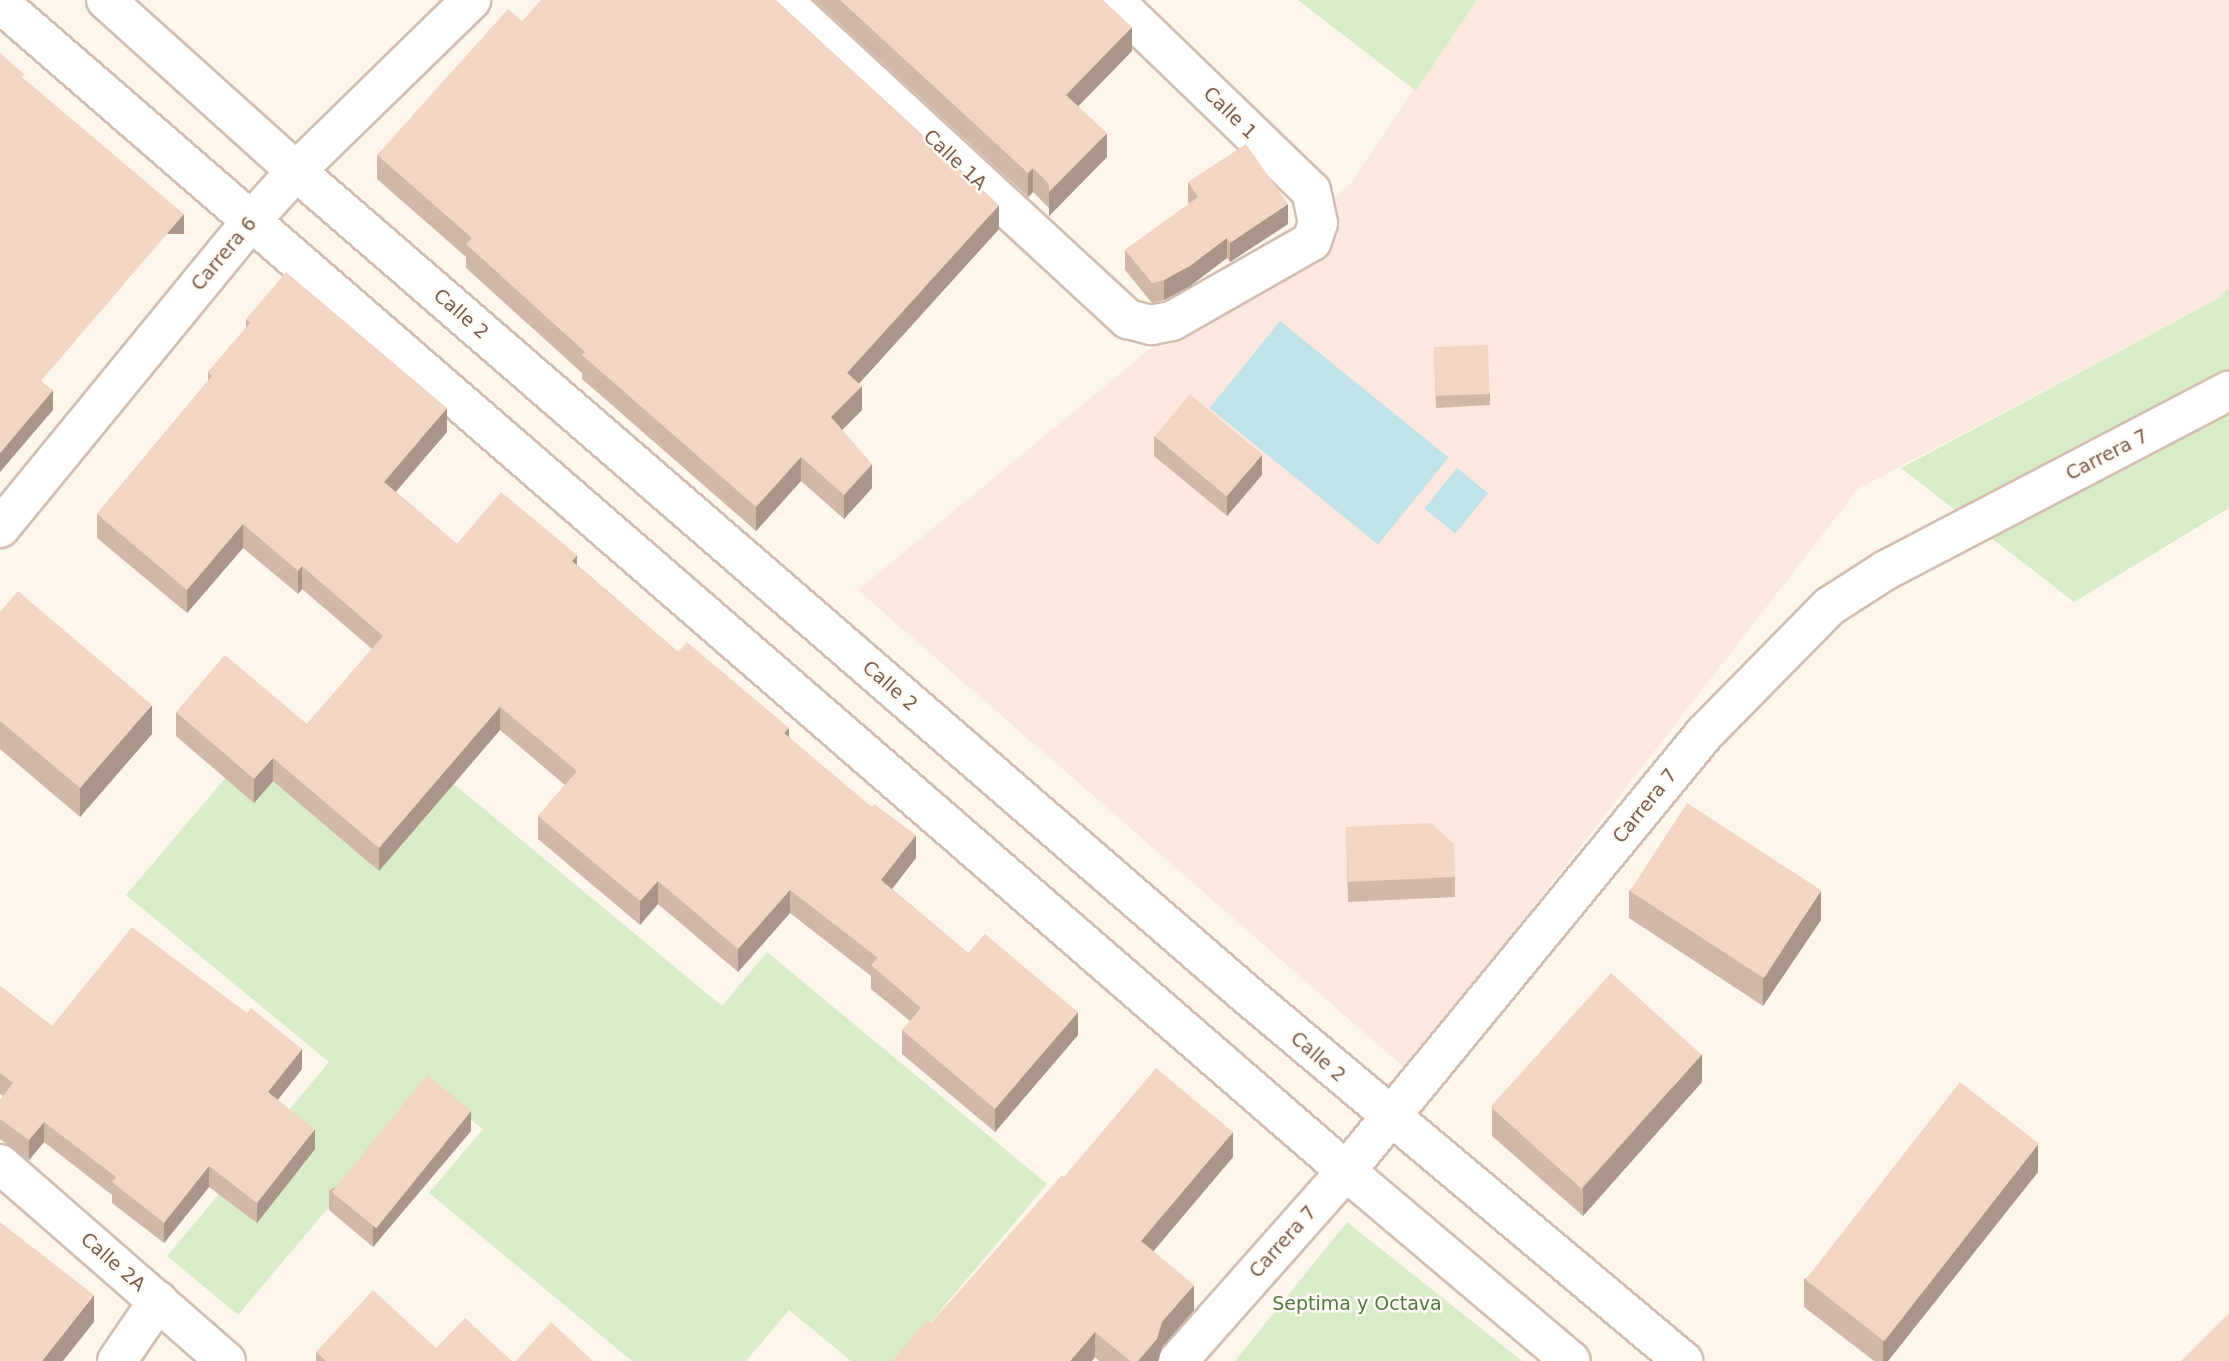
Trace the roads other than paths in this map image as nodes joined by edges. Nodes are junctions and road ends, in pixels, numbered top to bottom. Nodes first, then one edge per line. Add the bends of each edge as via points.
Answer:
1 (106, 0) edge
2 (471, 0) edge
3 (782, 0) edge
4 (1113, 0) edge
5 (0, 3) edge
6 (296, 171) junction
7 (251, 221) junction
8 (1312, 241) joint
9 (2229, 391) edge
10 (0, 528) edge
11 (1390, 1118) junction
12 (0, 1164) edge
13 (1346, 1171) junction
14 (158, 1301) junction
15 (117, 1361) edge
16 (226, 1361) edge
17 (1178, 1361) edge
18 (1571, 1361) edge
19 (1683, 1361) edge

1 - 6 main road, Calle 2
2 - 6 main road, Carrera 6
3 - 8 main road, Calle 1A via 1128,319 1151,325 1172,321
4 - 8 main road, Calle 1 via 1311,191 1318,223
5 - 7 main road
6 - 7 main road, Carrera 6
6 - 11 main road, Calle 2
7 - 10 main road, Carrera 6
7 - 13 main road
9 - 11 main road, Carrera 7 via 1886,570 1830,606 1704,734
11 - 13 main road, Carrera 7
11 - 19 main road, Calle 2
12 - 14 main road, Calle 2A
13 - 17 main road, Carrera 7
13 - 18 main road
14 - 15 main road
14 - 16 main road, Calle 2A

